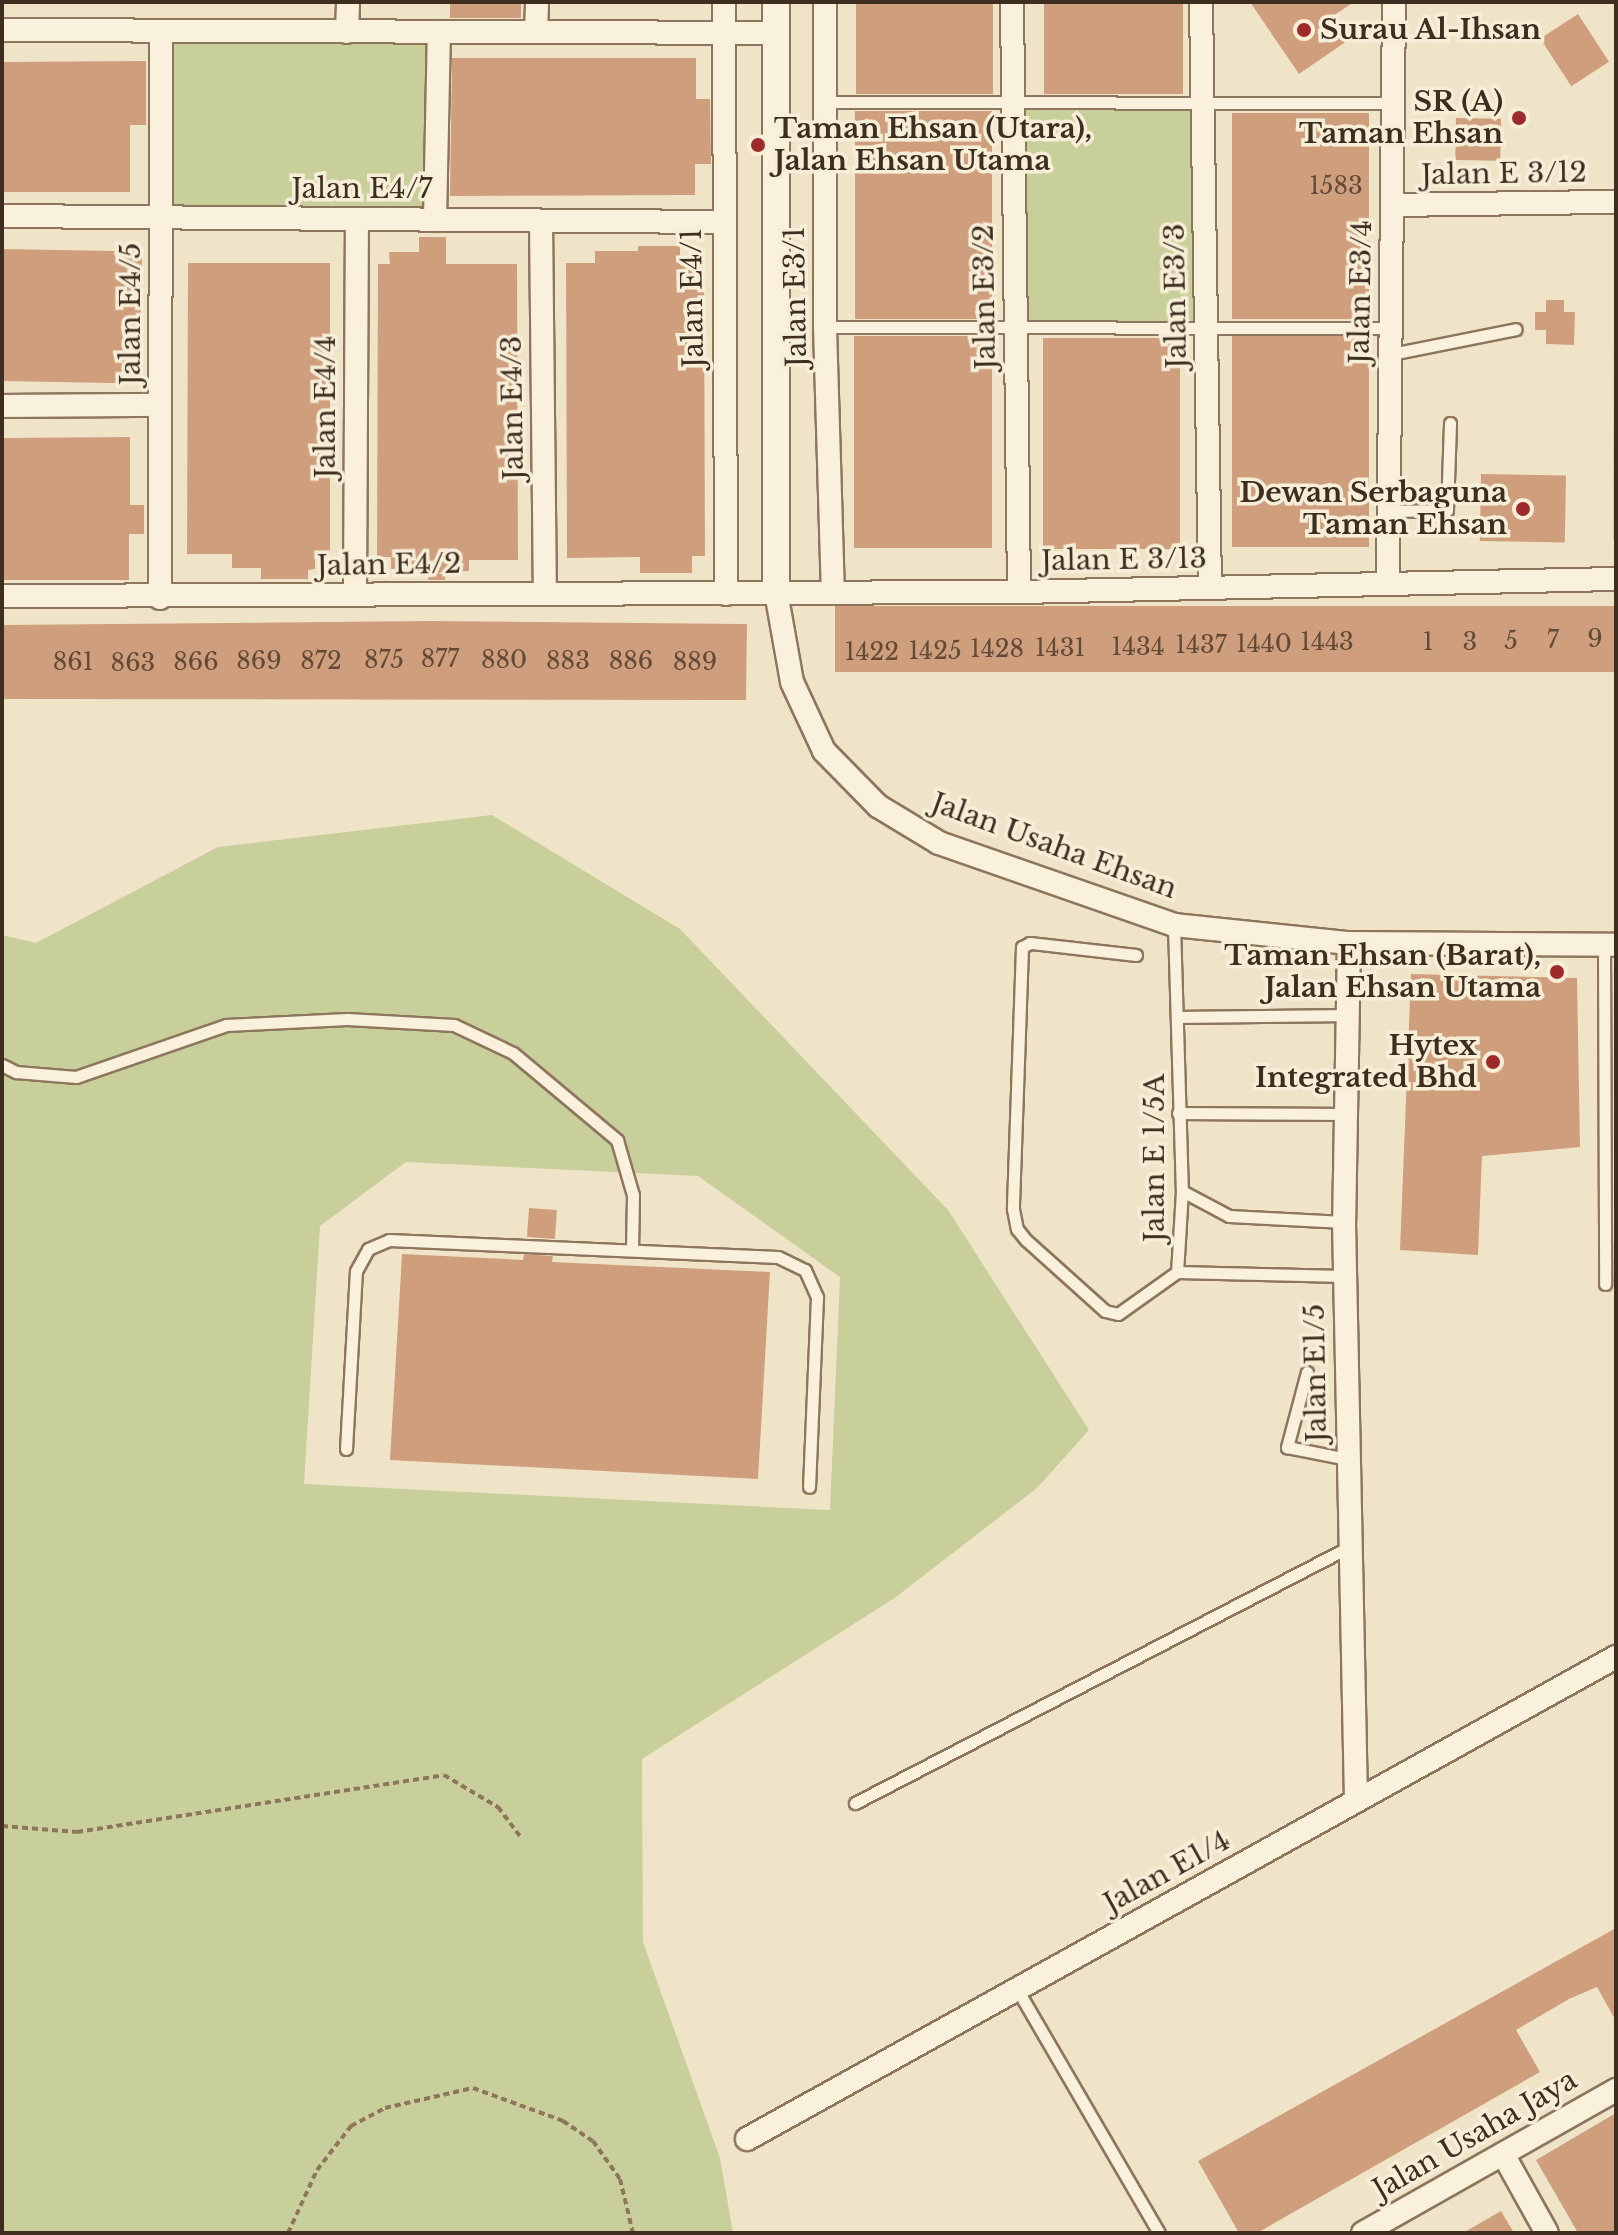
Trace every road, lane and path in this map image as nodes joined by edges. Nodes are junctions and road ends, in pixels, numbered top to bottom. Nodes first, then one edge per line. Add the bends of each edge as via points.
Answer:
1 (348, 2) edge
2 (537, 2) edge
3 (724, 2) edge
4 (776, 2) edge
5 (825, 2) edge
6 (1012, 2) edge
7 (1201, 2) edge
8 (1394, 2) edge
9 (2, 30) edge
10 (161, 31) junction
11 (347, 32) junction
12 (439, 32) junction
13 (536, 32) junction
14 (724, 32) junction
15 (776, 33) junction
16 (825, 102) junction
17 (1013, 102) junction
18 (1203, 102) junction
19 (1393, 103) junction
20 (1616, 202) edge
21 (1392, 205) junction
22 (2, 216) edge
23 (161, 218) junction
24 (357, 219) junction
25 (435, 220) junction
26 (541, 221) junction
27 (722, 222) junction
28 (825, 327) junction
29 (1016, 328) junction
30 (1206, 328) junction
31 (1391, 328) junction
32 (1516, 329) dead end
33 (1391, 354) junction
34 (160, 405) junction
35 (2, 406) edge
36 (1450, 423) dead end
37 (1389, 511) junction
38 (1616, 579) edge
39 (1388, 583) junction
40 (1210, 588) junction
41 (776, 592) junction
42 (833, 592) junction
43 (1019, 592) junction
44 (545, 593) junction
45 (726, 594) junction
46 (355, 595) junction
47 (2, 596) edge
48 (160, 598) junction
49 (1174, 925) junction
50 (1349, 943) junction
51 (1610, 945) edge
52 (1136, 955) dead end
53 (1346, 1015) junction
54 (1180, 1017) junction
55 (2, 1065) edge
56 (1178, 1113) junction
57 (1345, 1114) junction
58 (1182, 1191) junction
59 (1344, 1222) junction
60 (632, 1250) junction
61 (1177, 1272) junction
62 (1344, 1276) junction
63 (1605, 1284) dead end
64 (1307, 1372) dead end
65 (346, 1449) dead end
66 (1347, 1459) junction
67 (809, 1487) dead end
68 (1349, 1547) junction
69 (1616, 1657) edge
70 (1356, 1801) junction
71 (855, 1803) dead end
72 (2, 1826) edge
73 (521, 1837) dead end
74 (1017, 1989) junction
75 (1616, 2090) edge
76 (747, 2139) dead end
77 (1503, 2154) junction
78 (1371, 2231) edge
79 (288, 2233) edge
80 (560, 2233) edge
81 (579, 2233) edge
82 (633, 2233) edge
83 (1159, 2233) edge
84 (1547, 2233) edge

1 - 11 street
2 - 13 street
3 - 14 street, Jalan E4/1
4 - 15 street, Jalan Usaha Ehsan
5 - 16 street, Jalan E3/1
6 - 17 street, Jalan E3/2
7 - 18 street, Jalan E3/3
8 - 19 street, Jalan E3/4
9 - 10 street
10 - 11 street
10 - 23 street, Jalan E4/5
11 - 12 street
12 - 13 street
12 - 25 street
13 - 14 street
14 - 15 street
14 - 27 street, Jalan E4/1
15 - 41 street, Jalan Usaha Ehsan
16 - 17 lane
16 - 28 street, Jalan E3/1
17 - 18 lane
17 - 29 street, Jalan E3/2
18 - 19 lane
18 - 30 street, Jalan E3/3
19 - 21 street, Jalan E3/4
20 - 21 street, Jalan E 3/12
21 - 31 street, Jalan E3/4
22 - 23 street, Jalan E4/7
23 - 24 street, Jalan E4/7
23 - 34 street, Jalan E4/5
24 - 25 street, Jalan E4/7
24 - 46 street, Jalan E4/4
25 - 26 street, Jalan E4/7
26 - 27 street, Jalan E4/7
26 - 44 street, Jalan E4/3
27 - 45 street, Jalan E4/1
28 - 29 lane
28 - 42 street, Jalan E3/1
29 - 30 lane
29 - 43 street, Jalan E3/2
30 - 31 lane
30 - 40 street, Jalan E3/3
31 - 33 street, Jalan E3/4
32 - 33 lane
33 - 37 street, Jalan E3/4
34 - 35 street
34 - 48 street, Jalan E4/5
36 - 37 lane via 1447,510
37 - 39 street, Jalan E3/4
38 - 39 street, Jalan E 3/13
39 - 40 street, Jalan E 3/13
40 - 43 street, Jalan E 3/13
41 - 42 street, Jalan E 3/13
41 - 45 street, Jalan E4/2
41 - 49 street, Jalan Usaha Ehsan via 801,709 824,751 878,806 939,843
42 - 43 street, Jalan E 3/13
44 - 45 street, Jalan E4/2
44 - 46 street, Jalan E4/2
46 - 48 street, Jalan E4/2
47 - 48 street, Jalan E4/2
49 - 50 street, Jalan Usaha Ehsan
49 - 54 lane, Jalan E 1/5A
50 - 51 street, Jalan Usaha Ehsan
50 - 53 street, Jalan E1/5
51 - 63 lane
52 - 61 lane via 1030,943 1022,947 1013,1209 1017,1229 1026,1240 1105,1311 1118,1314
53 - 54 lane
53 - 57 street, Jalan E1/5
54 - 56 lane, Jalan E 1/5A
55 - 60 lane via 16,1072 76,1077 226,1025 347,1019 454,1025 513,1053 617,1140 633,1195
56 - 57 lane
56 - 58 lane, Jalan E 1/5A
57 - 59 street, Jalan E1/5
58 - 59 lane via 1229,1216
58 - 61 lane, Jalan E 1/5A
59 - 62 street, Jalan E1/5
60 - 65 lane via 389,1240 368,1249 356,1271
60 - 67 lane via 778,1257 805,1270 817,1297
61 - 62 lane, Jalan E 1/5A
62 - 66 street, Jalan E1/5
64 - 66 lane via 1287,1447
66 - 68 street, Jalan E1/5
68 - 70 street, Jalan E1/5
68 - 71 lane
69 - 70 street, Jalan E1/4
70 - 74 street, Jalan E1/4
72 - 73 path via 77,1832 444,1775 498,1807
74 - 76 street, Jalan E1/4
74 - 83 lane
75 - 77 street, Jalan Usaha Jaya
77 - 78 street, Jalan Usaha Jaya
77 - 84 street
79 - 82 path via 317,2170 351,2126 385,2108 473,2088 563,2121 593,2141 620,2179
80 - 81 path

